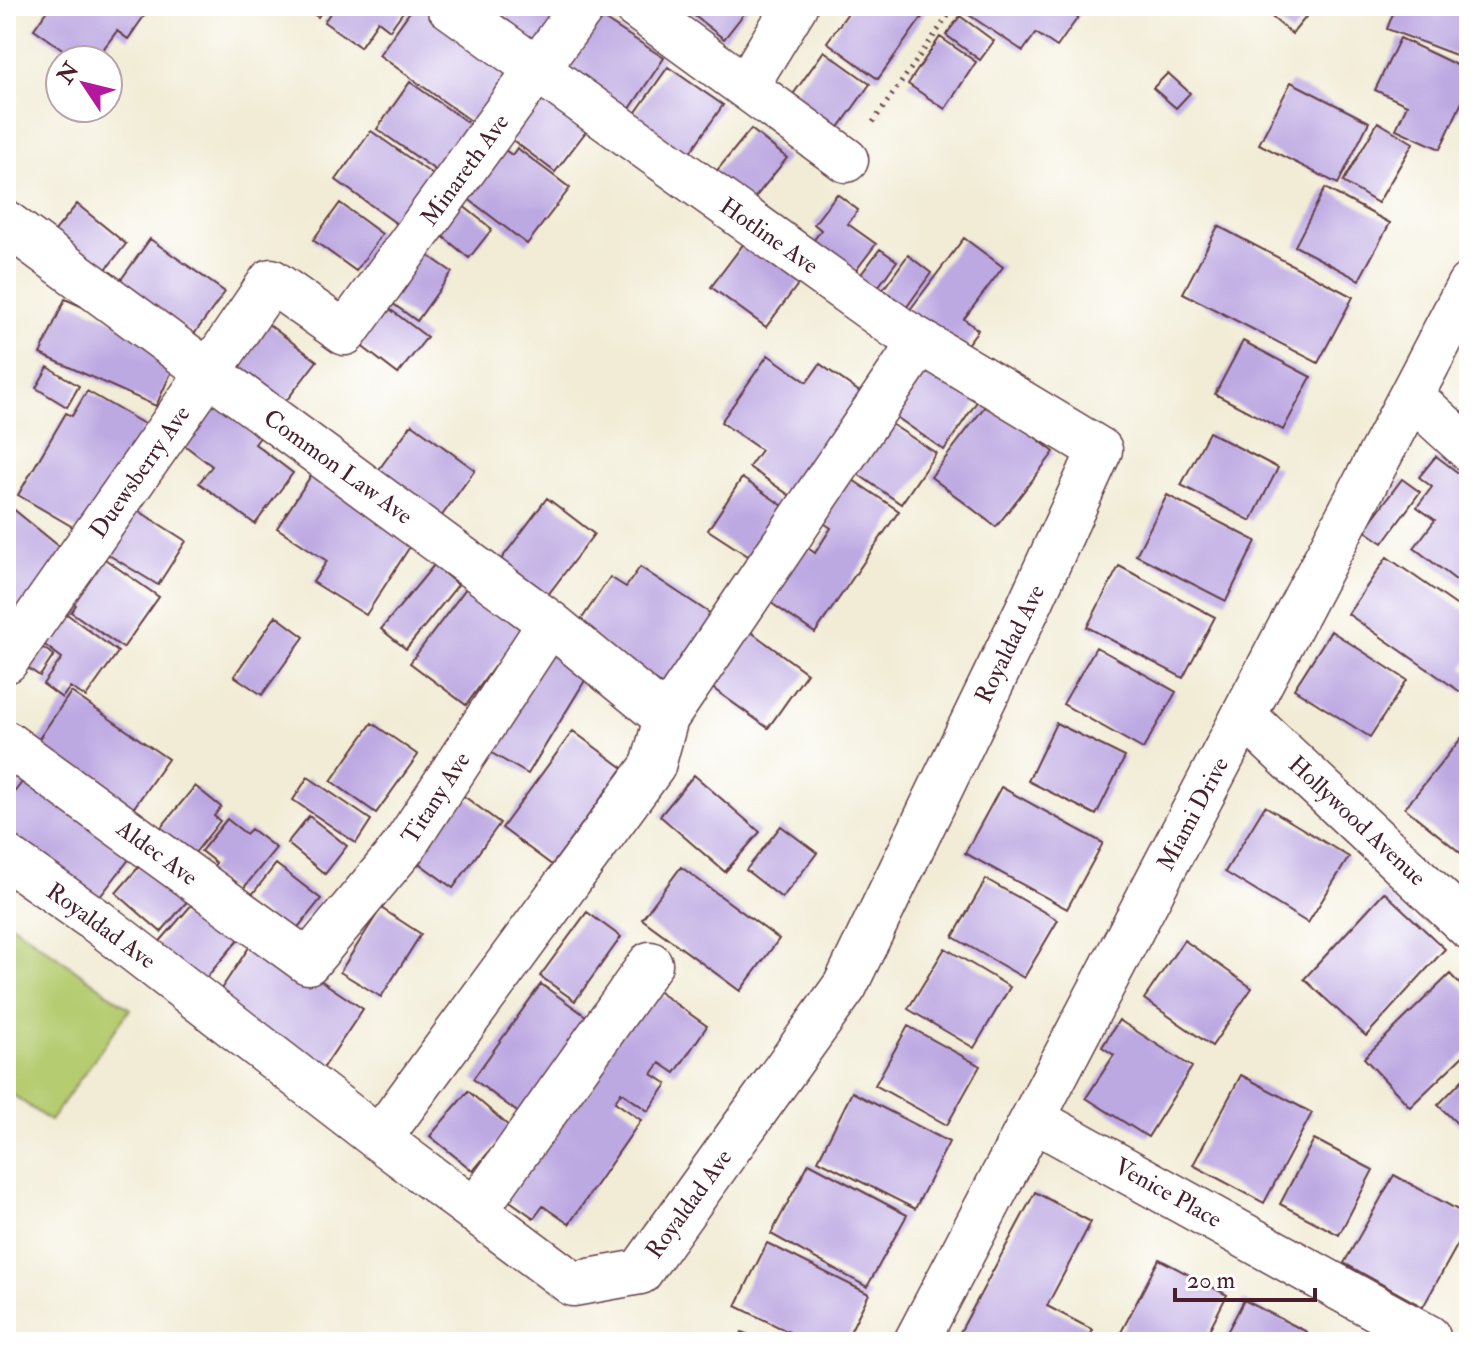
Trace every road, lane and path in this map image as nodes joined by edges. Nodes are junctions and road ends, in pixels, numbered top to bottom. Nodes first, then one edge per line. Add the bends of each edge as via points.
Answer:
1 (449, 6) edge
2 (583, 6) edge
3 (635, 6) edge
4 (795, 6) edge
5 (537, 71) junction
6 (746, 86) junction
7 (846, 160) dead end
8 (6, 223) edge
9 (271, 281) joint
10 (1469, 285) edge
11 (920, 343) junction
12 (209, 372) junction
13 (1411, 396) junction
14 (1469, 449) edge
15 (1100, 450) joint
16 (550, 623) junction
17 (6, 661) edge
18 (1244, 716) junction
19 (666, 718) junction
20 (6, 743) edge
21 (6, 857) edge
22 (1469, 927) edge
23 (308, 962) joint
24 (650, 964) dead end
25 (1033, 1119) junction
26 (379, 1139) junction
27 (475, 1211) junction
28 (1428, 1337) dead end
29 (916, 1342) edge

1 - 5 street, Hotline Ave
2 - 5 street, Minareth Ave
3 - 6 street
4 - 6 street
5 - 9 street, Minareth Ave via 345,333
5 - 11 street, Hotline Ave
6 - 7 street
8 - 12 street, Common Law Ave
9 - 12 street, Duewsberry Ave
10 - 13 street, Miami Drive
11 - 15 street, Hotline Ave
11 - 19 street
12 - 16 street, Common Law Ave
12 - 17 street, Duewsberry Ave
13 - 14 street
13 - 18 street, Miami Drive
15 - 27 street, Royaldad Ave via 845,986 640,1272 573,1284
16 - 19 street, Common Law Ave
16 - 23 street, Titany Ave via 402,849
18 - 22 street, Hollywood Avenue
18 - 25 street, Miami Drive
19 - 26 street via 653,766
20 - 23 street, Aldec Ave
21 - 26 street, Royaldad Ave
24 - 27 street
25 - 28 street, Venice Place
25 - 29 street, Miami Drive
26 - 27 street, Royaldad Ave

